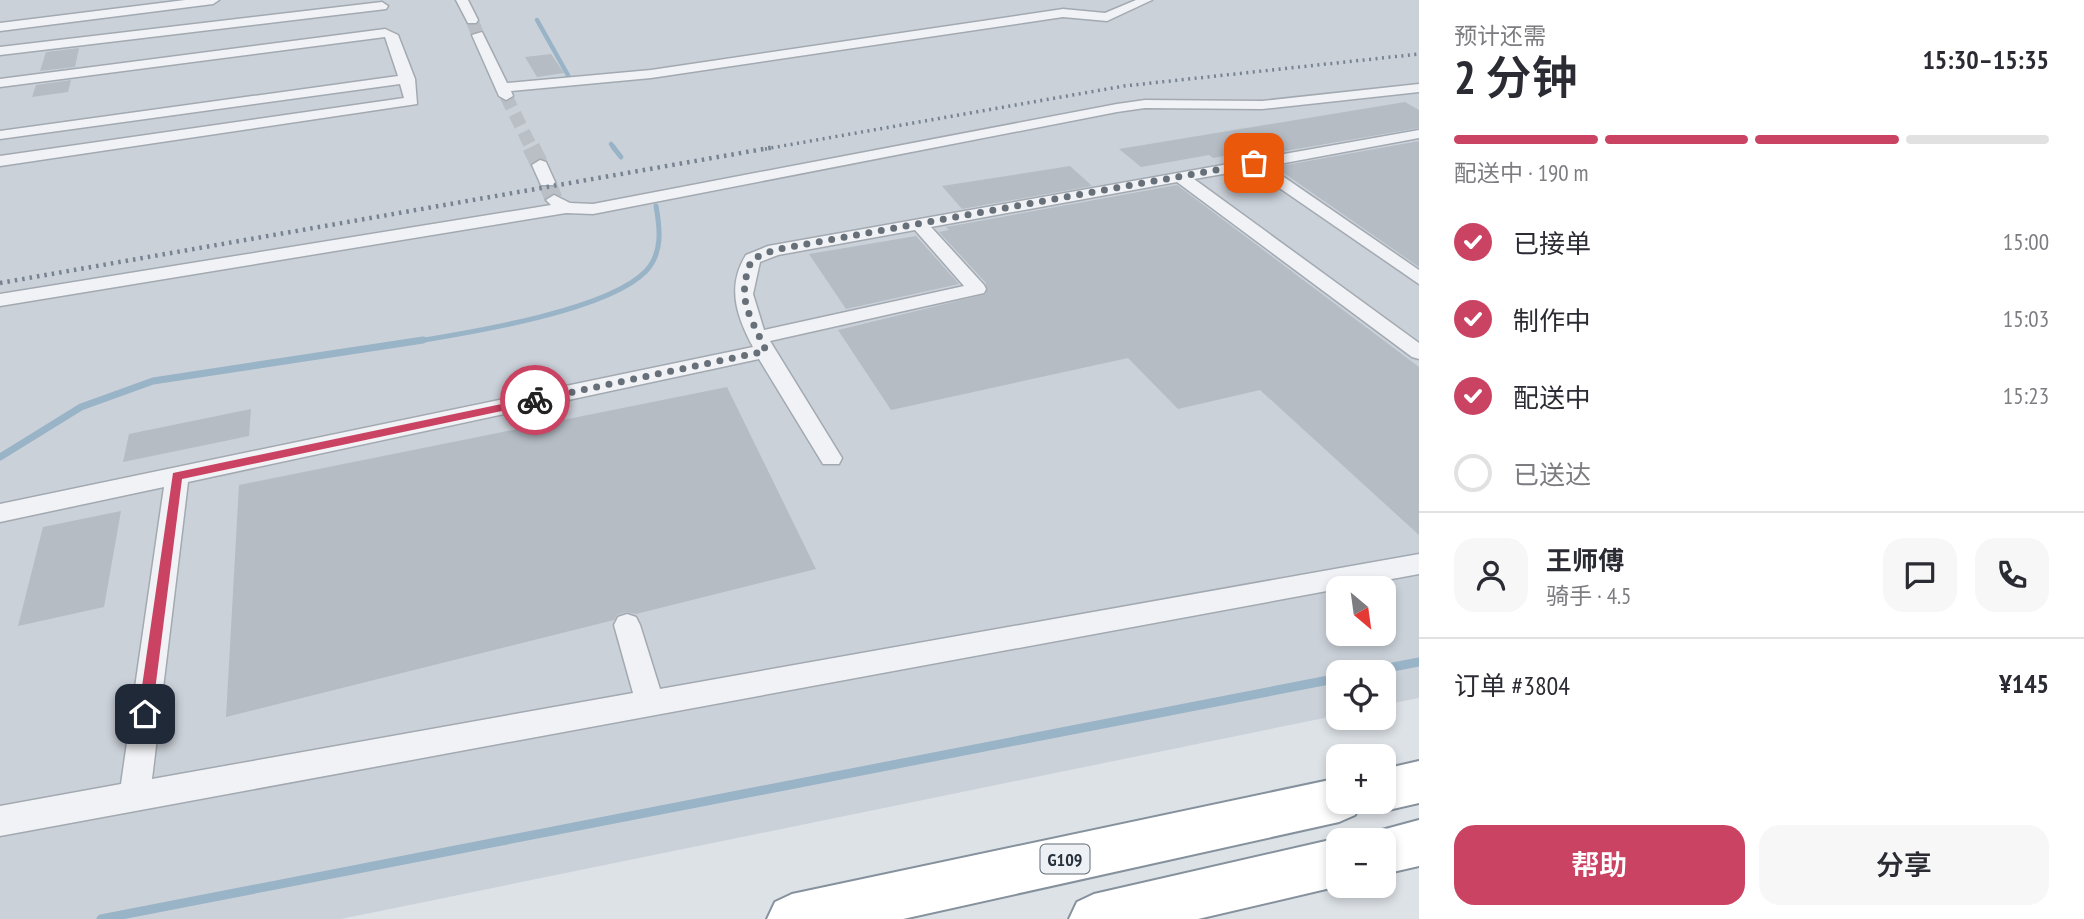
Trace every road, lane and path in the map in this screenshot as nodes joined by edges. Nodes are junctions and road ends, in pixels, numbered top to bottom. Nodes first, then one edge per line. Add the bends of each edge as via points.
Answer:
1 (131, 0) edge
2 (213, 0) edge
3 (462, 0) edge
4 (1146, 0) edge
5 (382, 6) dead end
6 (113, 7) junction
7 (273, 14) junction
8 (0, 15) edge
9 (472, 20) tunnel mouth
10 (0, 27) edge
11 (478, 35) tunnel mouth
12 (274, 36) dead end
13 (0, 51) edge
14 (408, 79) junction
15 (0, 83) edge
16 (1419, 88) edge
17 (1419, 134) edge
18 (0, 135) edge
19 (0, 161) edge
20 (1254, 163) junction
21 (540, 165) tunnel mouth
22 (1180, 177) junction
23 (547, 182) tunnel mouth
24 (560, 204) joint
25 (919, 224) junction
26 (1419, 278) edge
27 (0, 300) edge
28 (763, 344) junction
29 (1419, 353) edge
30 (831, 458) dead end
31 (177, 476) junction
32 (3, 513) edge
33 (1419, 564) edge
34 (627, 625) dead end
35 (651, 705) junction
36 (1419, 782) edge
37 (1396, 787) edge
38 (134, 798) junction
39 (1326, 803) edge
40 (0, 821) edge
41 (1419, 843) edge
42 (1396, 848) edge
43 (1326, 865) edge
44 (792, 919) edge
45 (1094, 919) edge

1 - 6 street
2 - 6 street
3 - 9 street
4 - 11 street via 1107,17 1063,13 504,92
5 - 7 street
6 - 8 street
6 - 10 street
7 - 12 street
7 - 13 street
14 - 15 street via 391,34 385,33
14 - 18 street
14 - 19 street via 412,101
16 - 24 street via 1262,105 1145,104 593,209
17 - 20 street
20 - 22 street
20 - 26 street
21 - 23 street
22 - 25 street
22 - 29 street
24 - 27 street
25 - 28 street via 774,250 752,259 744,304
25 - 28 street via 977,289
28 - 30 street
28 - 31 street via 547,406
31 - 32 street
31 - 38 street
33 - 35 street
34 - 35 street
35 - 38 street
36 - 37 highway
38 - 40 street
39 - 44 highway, G109
41 - 42 highway
43 - 45 highway

